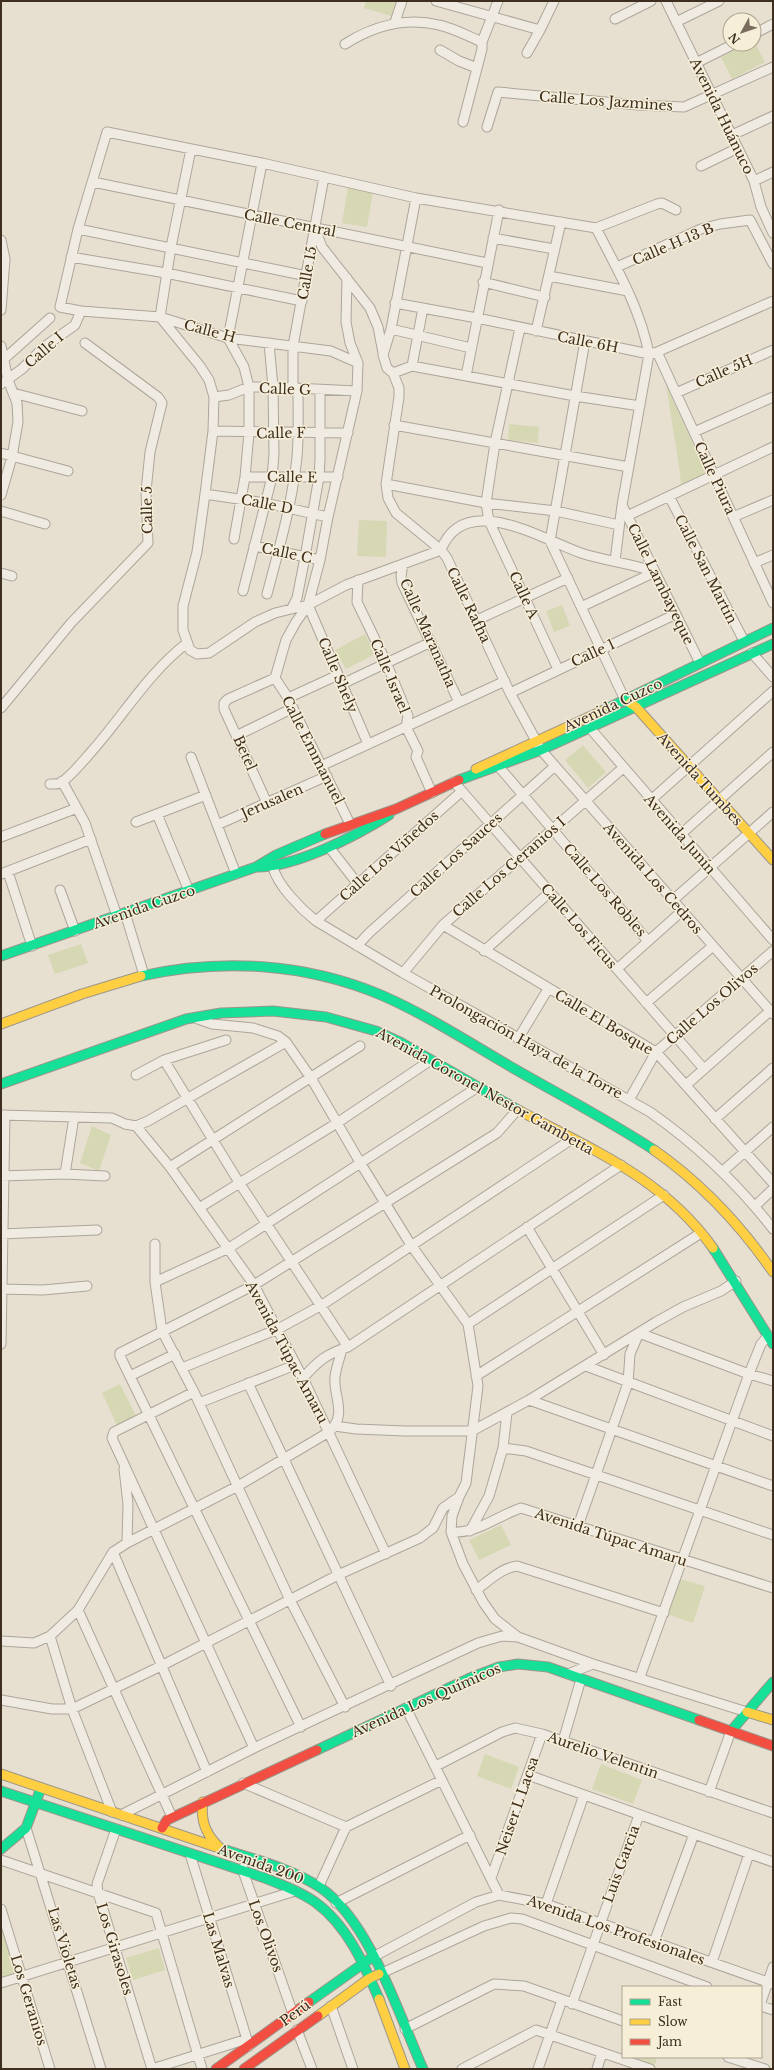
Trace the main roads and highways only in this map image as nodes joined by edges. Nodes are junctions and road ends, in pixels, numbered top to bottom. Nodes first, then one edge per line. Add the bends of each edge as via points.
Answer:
1 (773, 628) edge
2 (773, 644) edge
3 (626, 700) junction
4 (636, 707) junction
5 (454, 782) junction
6 (396, 808) junction
7 (773, 860) edge
8 (256, 867) junction
9 (32, 946) junction
10 (1, 956) edge
11 (1, 964) edge
12 (1, 1024) edge
13 (1, 1084) edge
14 (773, 1272) edge
15 (771, 1340) edge
16 (773, 1682) edge
17 (747, 1712) junction
18 (773, 1720) edge
19 (731, 1732) junction
20 (773, 1746) edge
21 (1, 1774) edge
22 (41, 1788) junction
23 (1, 1791) edge
24 (203, 1802) junction
25 (36, 1803) junction
26 (162, 1828) junction
27 (220, 1848) junction
28 (1, 1849) edge
29 (373, 1957) junction
30 (362, 1963) junction
31 (382, 1973) junction
32 (370, 1978) junction
33 (258, 2064) edge
34 (403, 2068) edge
35 (216, 2069) edge
36 (244, 2069) edge
37 (423, 2069) edge

1 - 3 main road, Avenida Cuzco
2 - 4 main road, Avenida Cuzco
3 - 4 main road, Avenida Tumbes
3 - 5 main road, Avenida Cuzco via 479,767
4 - 5 main road, Avenida Cuzco via 541,750
4 - 7 main road, Avenida Tumbes
5 - 6 main road, Avenida Cuzco
6 - 8 main road, Avenida Cuzco via 276,855
6 - 8 main road, Avenida Cuzco via 384,820 329,847 273,866
8 - 9 main road, Avenida Cuzco
9 - 10 main road, Avenida Cuzco
9 - 11 main road, Avenida Cuzco via 25,953
12 - 14 main road via 144,975 178,969 218,966 280,968 355,986 432,1020 598,1116 668,1161 694,1181 740,1226
13 - 15 main road, Avenida Coronel Nestor Gambetta via 152,1030 195,1018 248,1012 286,1012 353,1022 381,1032 516,1110 621,1165 664,1195 701,1233 736,1281
16 - 17 main road
17 - 18 main road
17 - 19 main road
19 - 20 main road, Avenida Los Químicos
19 - 24 main road, Avenida Los Químicos via 542,1665 508,1664 488,1670
21 - 22 main road, Avenida 200
22 - 25 main road
22 - 26 main road, Avenida 200
23 - 25 main road, Avenida 200
24 - 26 main road, Avenida Los Químicos via 172,1817
24 - 27 main road via 202,1822 205,1832
25 - 28 main road via 26,1828
25 - 30 main road, Avenida 200 via 243,1871 295,1891 326,1911
26 - 27 main road, Avenida 200
27 - 29 main road, Avenida 200 via 319,1886 356,1928
29 - 30 main road, Perú
29 - 31 main road, Avenida 200
30 - 32 main road, Avenida 200
30 - 35 main road, Perú via 293,2014 248,2042
31 - 32 main road, Perú
31 - 37 main road, Avenida 200
32 - 33 main road, Perú via 297,2030
32 - 34 main road, Avenida 200
33 - 36 main road, Perú

